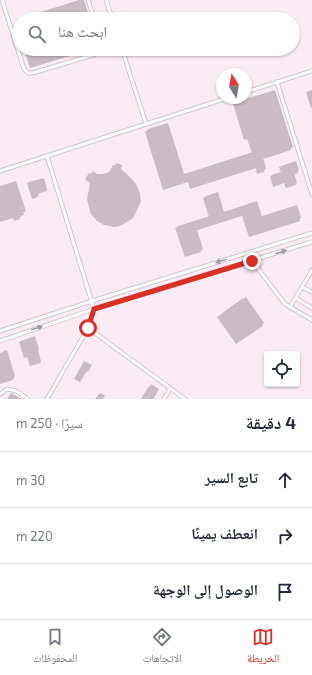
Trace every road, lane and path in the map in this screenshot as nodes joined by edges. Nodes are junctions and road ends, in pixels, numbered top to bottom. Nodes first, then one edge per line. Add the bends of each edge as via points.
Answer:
1 (1, 0) edge
2 (88, 0) edge
3 (106, 0) edge
4 (92, 12) edge
5 (111, 12) edge
6 (12, 33) edge
7 (20, 56) edge
8 (89, 56) edge
9 (124, 56) edge
10 (312, 71) edge
11 (277, 82) junction
12 (252, 90) edge
13 (216, 102) edge
14 (146, 124) junction
15 (47, 156) junction
16 (0, 171) edge
17 (312, 194) edge
18 (312, 233) edge
19 (312, 242) edge
20 (250, 252) junction
21 (252, 261) junction
22 (312, 270) edge
23 (302, 287) junction
24 (312, 292) edge
25 (296, 298) junction
26 (92, 301) junction
27 (290, 307) junction
28 (312, 308) edge
29 (94, 309) junction
30 (312, 320) edge
31 (88, 328) junction
32 (0, 331) edge
33 (0, 341) edge
34 (170, 389) junction
35 (0, 394) edge
36 (28, 399) edge
37 (47, 399) edge
38 (164, 399) edge
39 (184, 399) edge

1 - 6 lane
2 - 4 lane
3 - 5 lane
7 - 8 lane via 28,73
9 - 14 lane
10 - 11 lane
11 - 12 lane
11 - 17 lane
13 - 14 lane
14 - 15 lane
15 - 16 lane
15 - 26 lane
18 - 20 lane
21 -> 19 lane
20 - 21 lane
20 -> 26 lane
21 - 27 lane via 284,304
21 - 29 lane
22 - 23 lane
23 - 24 lane
23 - 25 lane
25 - 27 lane
25 - 28 lane
26 - 29 lane
26 - 32 lane
27 - 30 lane
29 - 31 lane
33 -> 29 lane
31 - 34 lane
31 - 37 lane
34 - 38 lane
34 - 39 lane
35 - 36 lane via 7,389 16,391

